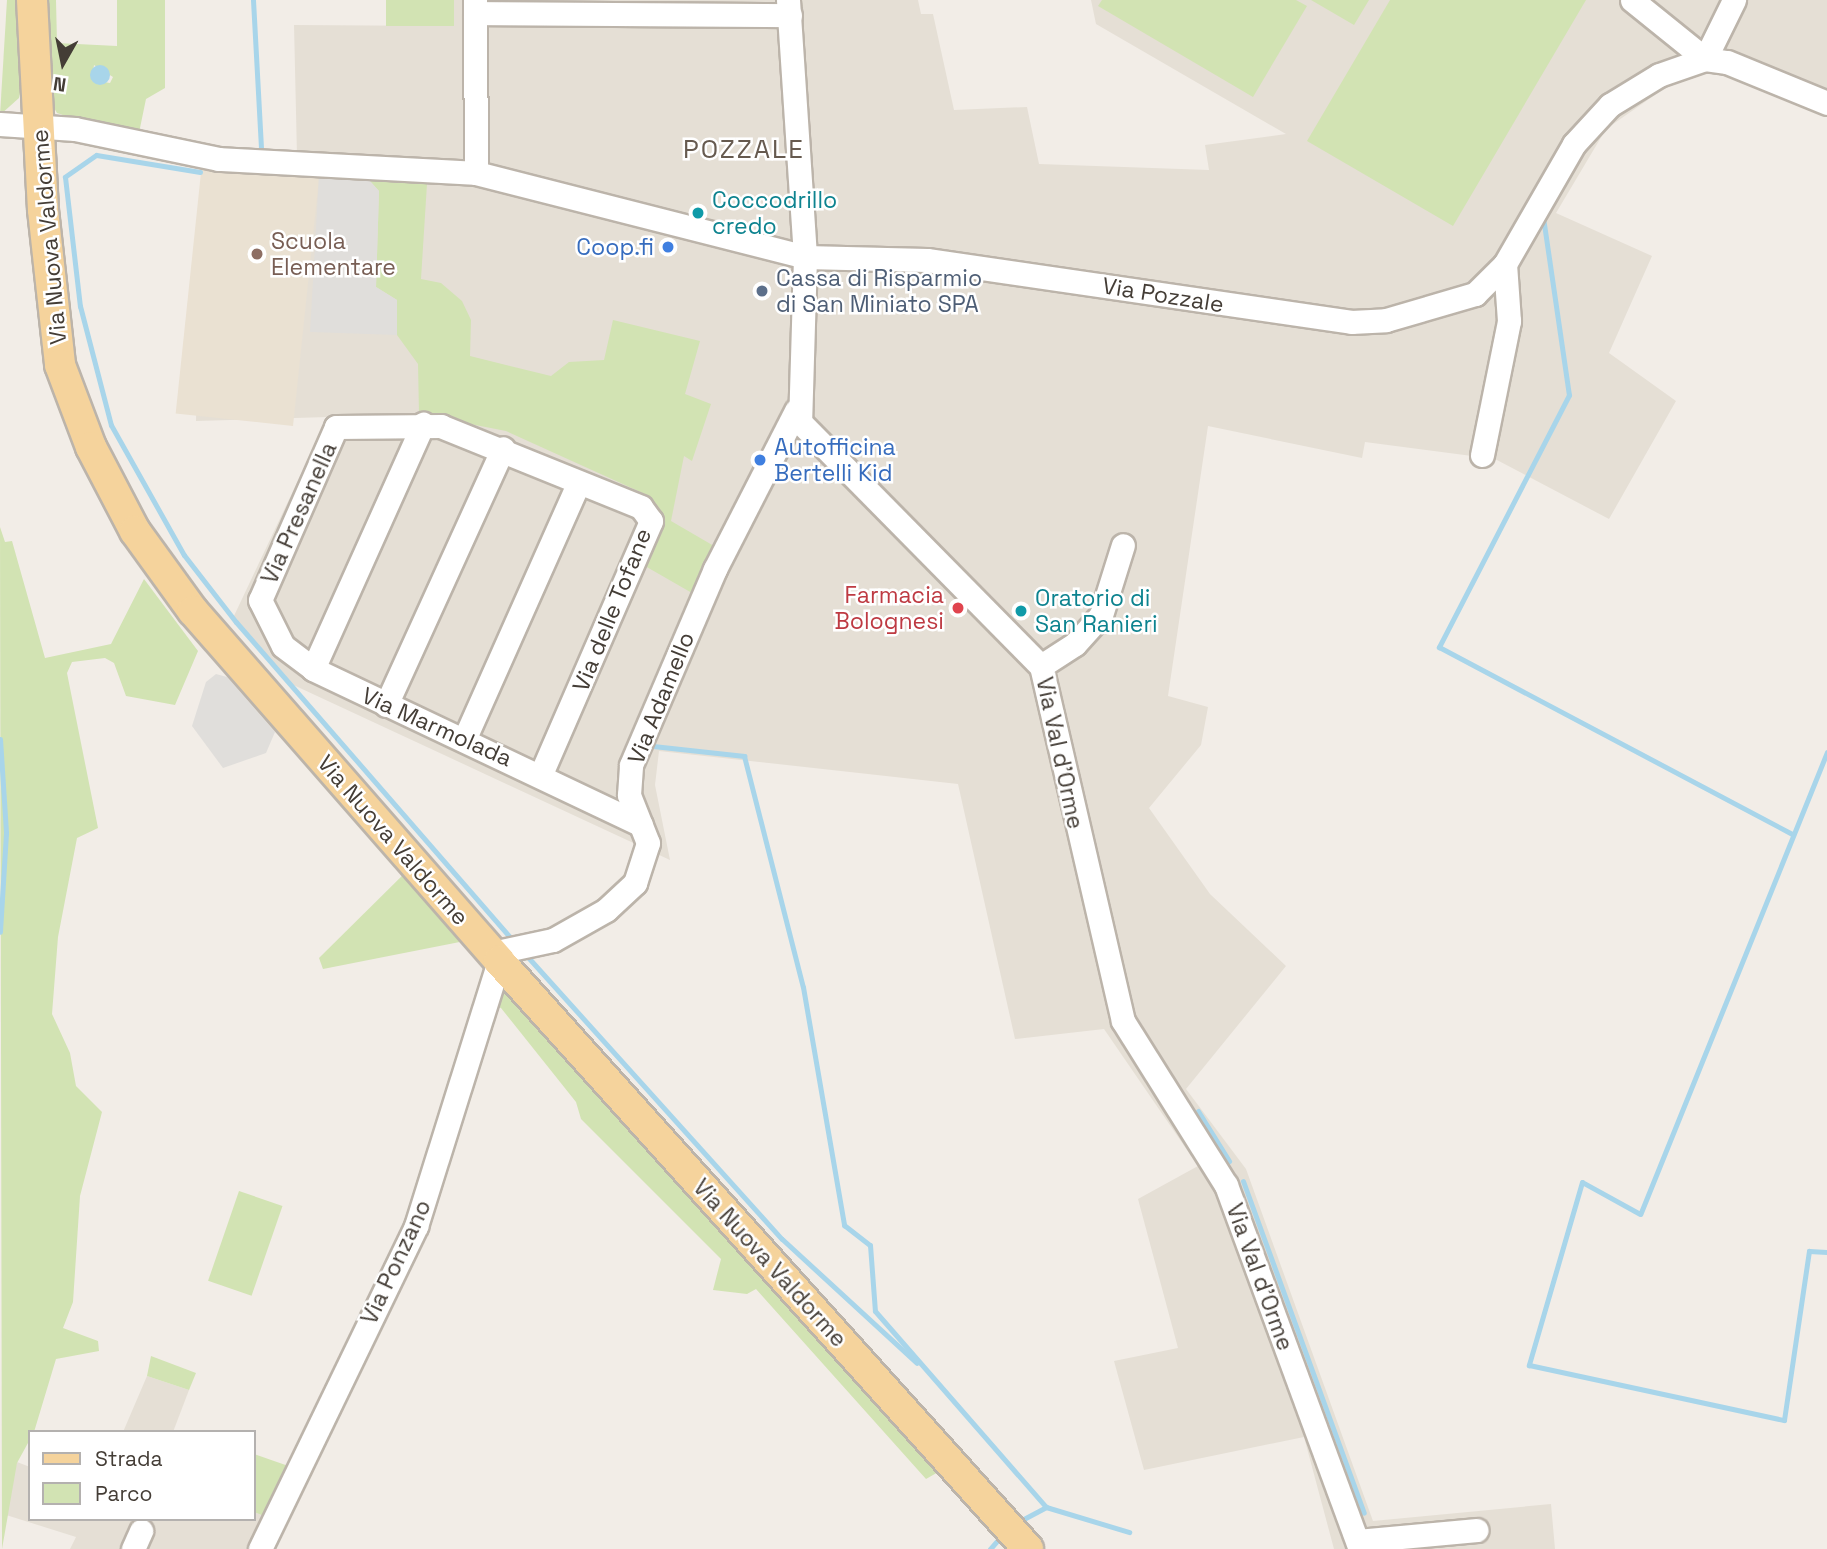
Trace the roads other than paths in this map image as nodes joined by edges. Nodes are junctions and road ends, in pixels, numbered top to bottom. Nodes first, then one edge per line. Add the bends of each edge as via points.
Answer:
1 (32, 0) edge
2 (1632, 0) edge
3 (1734, 0) edge
4 (475, 7) edge
5 (789, 7) edge
6 (1705, 59) junction
7 (1827, 103) edge
8 (0, 124) edge
9 (40, 124) junction
10 (476, 173) junction
11 (805, 257) junction
12 (1505, 264) junction
13 (796, 411) junction
14 (423, 424) junction
15 (503, 448) junction
16 (1482, 455) dead end
17 (578, 484) junction
18 (1123, 545) dead end
19 (260, 600) joint
20 (1041, 666) junction
21 (313, 669) junction
22 (386, 705) junction
23 (464, 740) junction
24 (541, 774) junction
25 (645, 834) junction
26 (496, 957) junction
27 (1476, 1530) dead end
28 (1359, 1545) edge
29 (260, 1549) edge
30 (1028, 1549) edge

1 - 9 main road, Via Nuova Valdorme
2 - 6 street
3 - 6 street
4 - 5 street
4 - 10 street
5 - 11 street
6 - 7 street via 1742,64
6 - 12 street via 1659,75 1610,105 1574,144
8 - 9 street, Via Pozzale
9 - 10 street, Via Pozzale via 219,159
9 - 26 main road, Via Nuova Valdorme via 60,365 90,447 135,531 192,611
10 - 11 street, Via Pozzale
11 - 12 street, Via Pozzale via 927,260 1351,322 1387,320 1462,300
11 - 13 street
12 - 16 street via 1509,321
13 - 20 street, Via Val d'Orme via 812,440
13 - 25 street, Via Adamello via 715,569 631,765 629,795
14 - 15 street, Via Presanella
14 - 19 street, Via Presanella via 336,427
14 - 21 street
15 - 17 street, Via delle Tofane
15 - 22 street
17 - 23 street
17 - 24 street, Via delle Tofane via 641,507 651,521
18 - 20 street via 1101,615 1075,644
19 - 21 street, Via Marmolada via 283,646
20 - 28 street, Via Val d'Orme via 1123,1021 1226,1185
21 - 22 street, Via Marmolada
22 - 23 street, Via Marmolada
23 - 24 street, Via Marmolada
24 - 25 street, Via Marmolada
25 - 26 street via 635,883 606,910 553,940
26 - 29 street, Via Ponzano via 416,1226
26 - 30 main road, Via Nuova Valdorme
27 - 28 street

